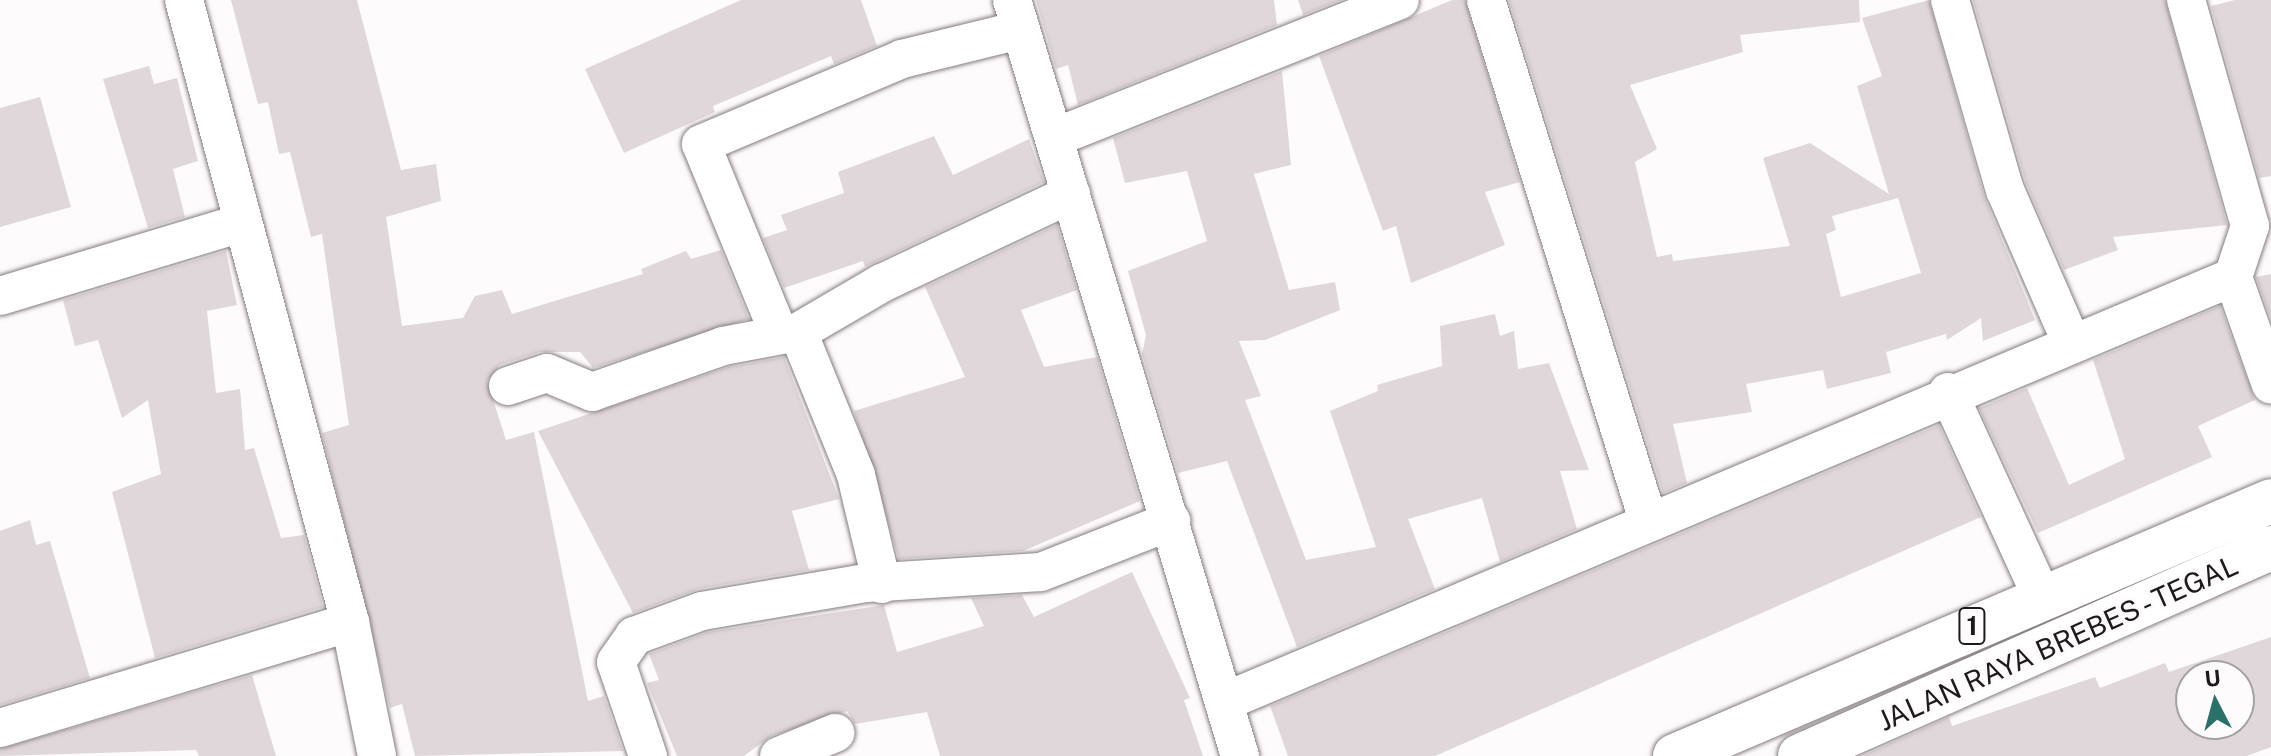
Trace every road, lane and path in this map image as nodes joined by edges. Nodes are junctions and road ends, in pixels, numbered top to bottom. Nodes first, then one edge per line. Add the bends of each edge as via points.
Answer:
1 (184, 0) edge
2 (1400, 0) edge
3 (1486, 0) edge
4 (1950, 0) edge
5 (2186, 0) edge
6 (1016, 15) edge
7 (1056, 137) junction
8 (1071, 194) junction
9 (242, 223) junction
10 (2233, 277) junction
11 (0, 296) edge
12 (789, 333) junction
13 (2071, 342) junction
14 (2271, 385) edge
15 (508, 386) dead end
16 (1948, 392) junction
17 (2271, 501) edge
18 (1648, 520) junction
19 (1171, 521) junction
20 (2271, 548) edge
21 (882, 584) junction
22 (2041, 595) junction
23 (350, 622) junction
24 (1226, 701) junction
25 (0, 728) edge
26 (835, 733) dead end
27 (377, 756) edge
28 (648, 756) edge
29 (779, 756) edge
30 (1240, 756) edge
31 (1675, 756) edge
32 (1800, 756) edge

1 - 9 street
2 - 7 street
3 - 18 street
4 - 13 street via 2005,190
5 - 10 street via 2250,226
6 - 7 street
6 - 12 street via 701,144
7 - 8 street
8 - 12 street
8 - 19 street
9 - 11 street
9 - 23 street
10 - 13 street
10 - 14 street
12 - 15 street via 592,392 547,373
12 - 21 street via 856,475
13 - 16 street
16 - 18 street
16 - 22 street
17 - 22 highway, JALAN RAYA BREBES - TEGAL / 1
18 - 24 street
19 - 21 street via 1041,572
19 - 24 street
20 - 32 highway, JALAN RAYA BREBES - TEGAL / 1
21 - 28 street via 702,611 621,645 616,662
22 - 31 highway, JALAN RAYA BREBES - TEGAL / 1
23 - 25 street
23 - 27 street
24 - 30 street
26 - 29 street

